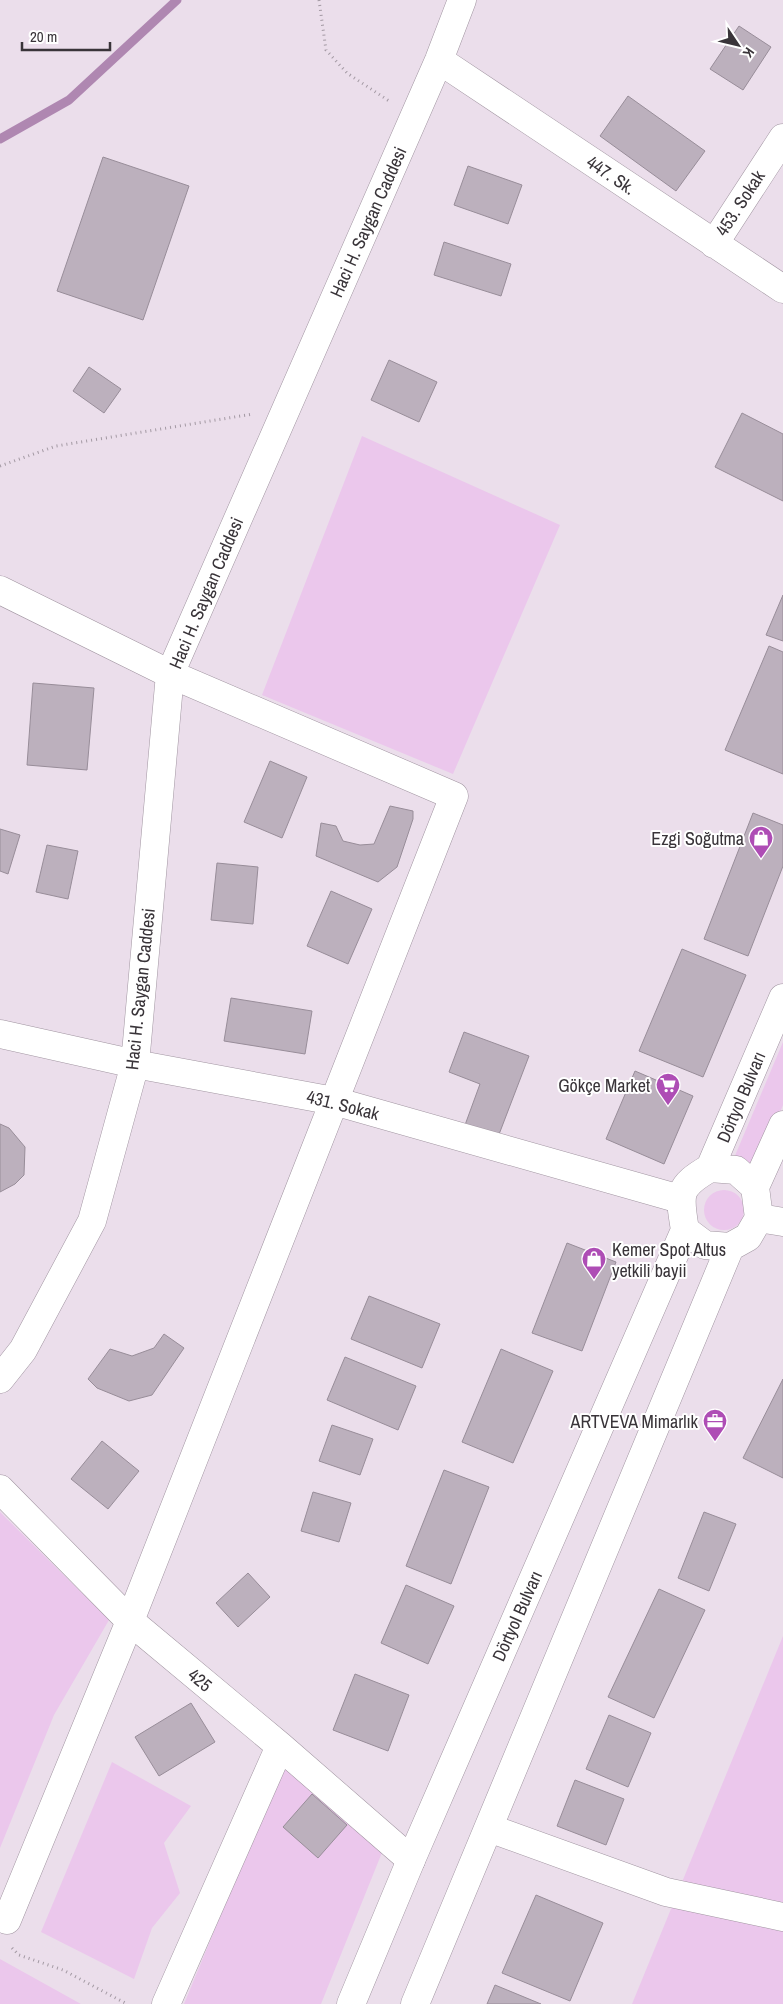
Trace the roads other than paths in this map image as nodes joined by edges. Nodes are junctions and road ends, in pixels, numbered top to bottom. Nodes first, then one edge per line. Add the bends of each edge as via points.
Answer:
1 (462, 0) edge
2 (439, 60) junction
3 (783, 138) edge
4 (714, 244) junction
5 (783, 290) edge
6 (0, 590) edge
7 (170, 674) junction
8 (783, 998) edge
9 (0, 1034) edge
10 (135, 1064) junction
11 (334, 1101) junction
12 (783, 1125) edge
13 (710, 1168) junction
14 (755, 1187) junction
15 (680, 1199) junction
16 (771, 1220) edge
17 (685, 1230) junction
18 (730, 1247) junction
19 (0, 1379) edge
20 (0, 1489) edge
21 (130, 1621) junction
22 (280, 1746) junction
23 (489, 1828) junction
24 (411, 1860) junction
25 (783, 1917) edge
26 (7, 1920) road end
27 (166, 2004) edge
28 (351, 2004) edge
29 (415, 2004) edge

1 - 2 street, Haci H. Saygan Caddesi
2 - 4 street, 447. Sk.
2 - 7 street, Haci H. Saygan Caddesi
3 - 4 street, 453. Sokak
4 - 5 street, 447. Sk.
6 - 7 street
7 - 10 street, Haci H. Saygan Caddesi
7 - 11 street via 454,796
8 - 13 street, Dörtyol Bulvarı
9 - 10 street, 431. Sokak
10 - 11 street, 431. Sokak
10 - 19 street, Haci H. Saygan Caddesi via 92,1221 23,1350
11 - 15 street, 431. Sokak
11 - 21 street
12 - 14 street
13 - 14 street via 736,1170
13 - 15 street via 690,1179
14 - 16 street
15 - 17 street
16 - 18 street
17 - 18 street via 705,1246
17 - 24 street, Dörtyol Bulvarı
18 - 23 street
20 - 21 street, 425
21 - 22 street, 425
21 - 26 street
22 - 24 street, 425
22 - 27 street
23 - 25 street via 666,1892
23 - 29 street
24 - 28 street, Dörtyol Bulvarı

